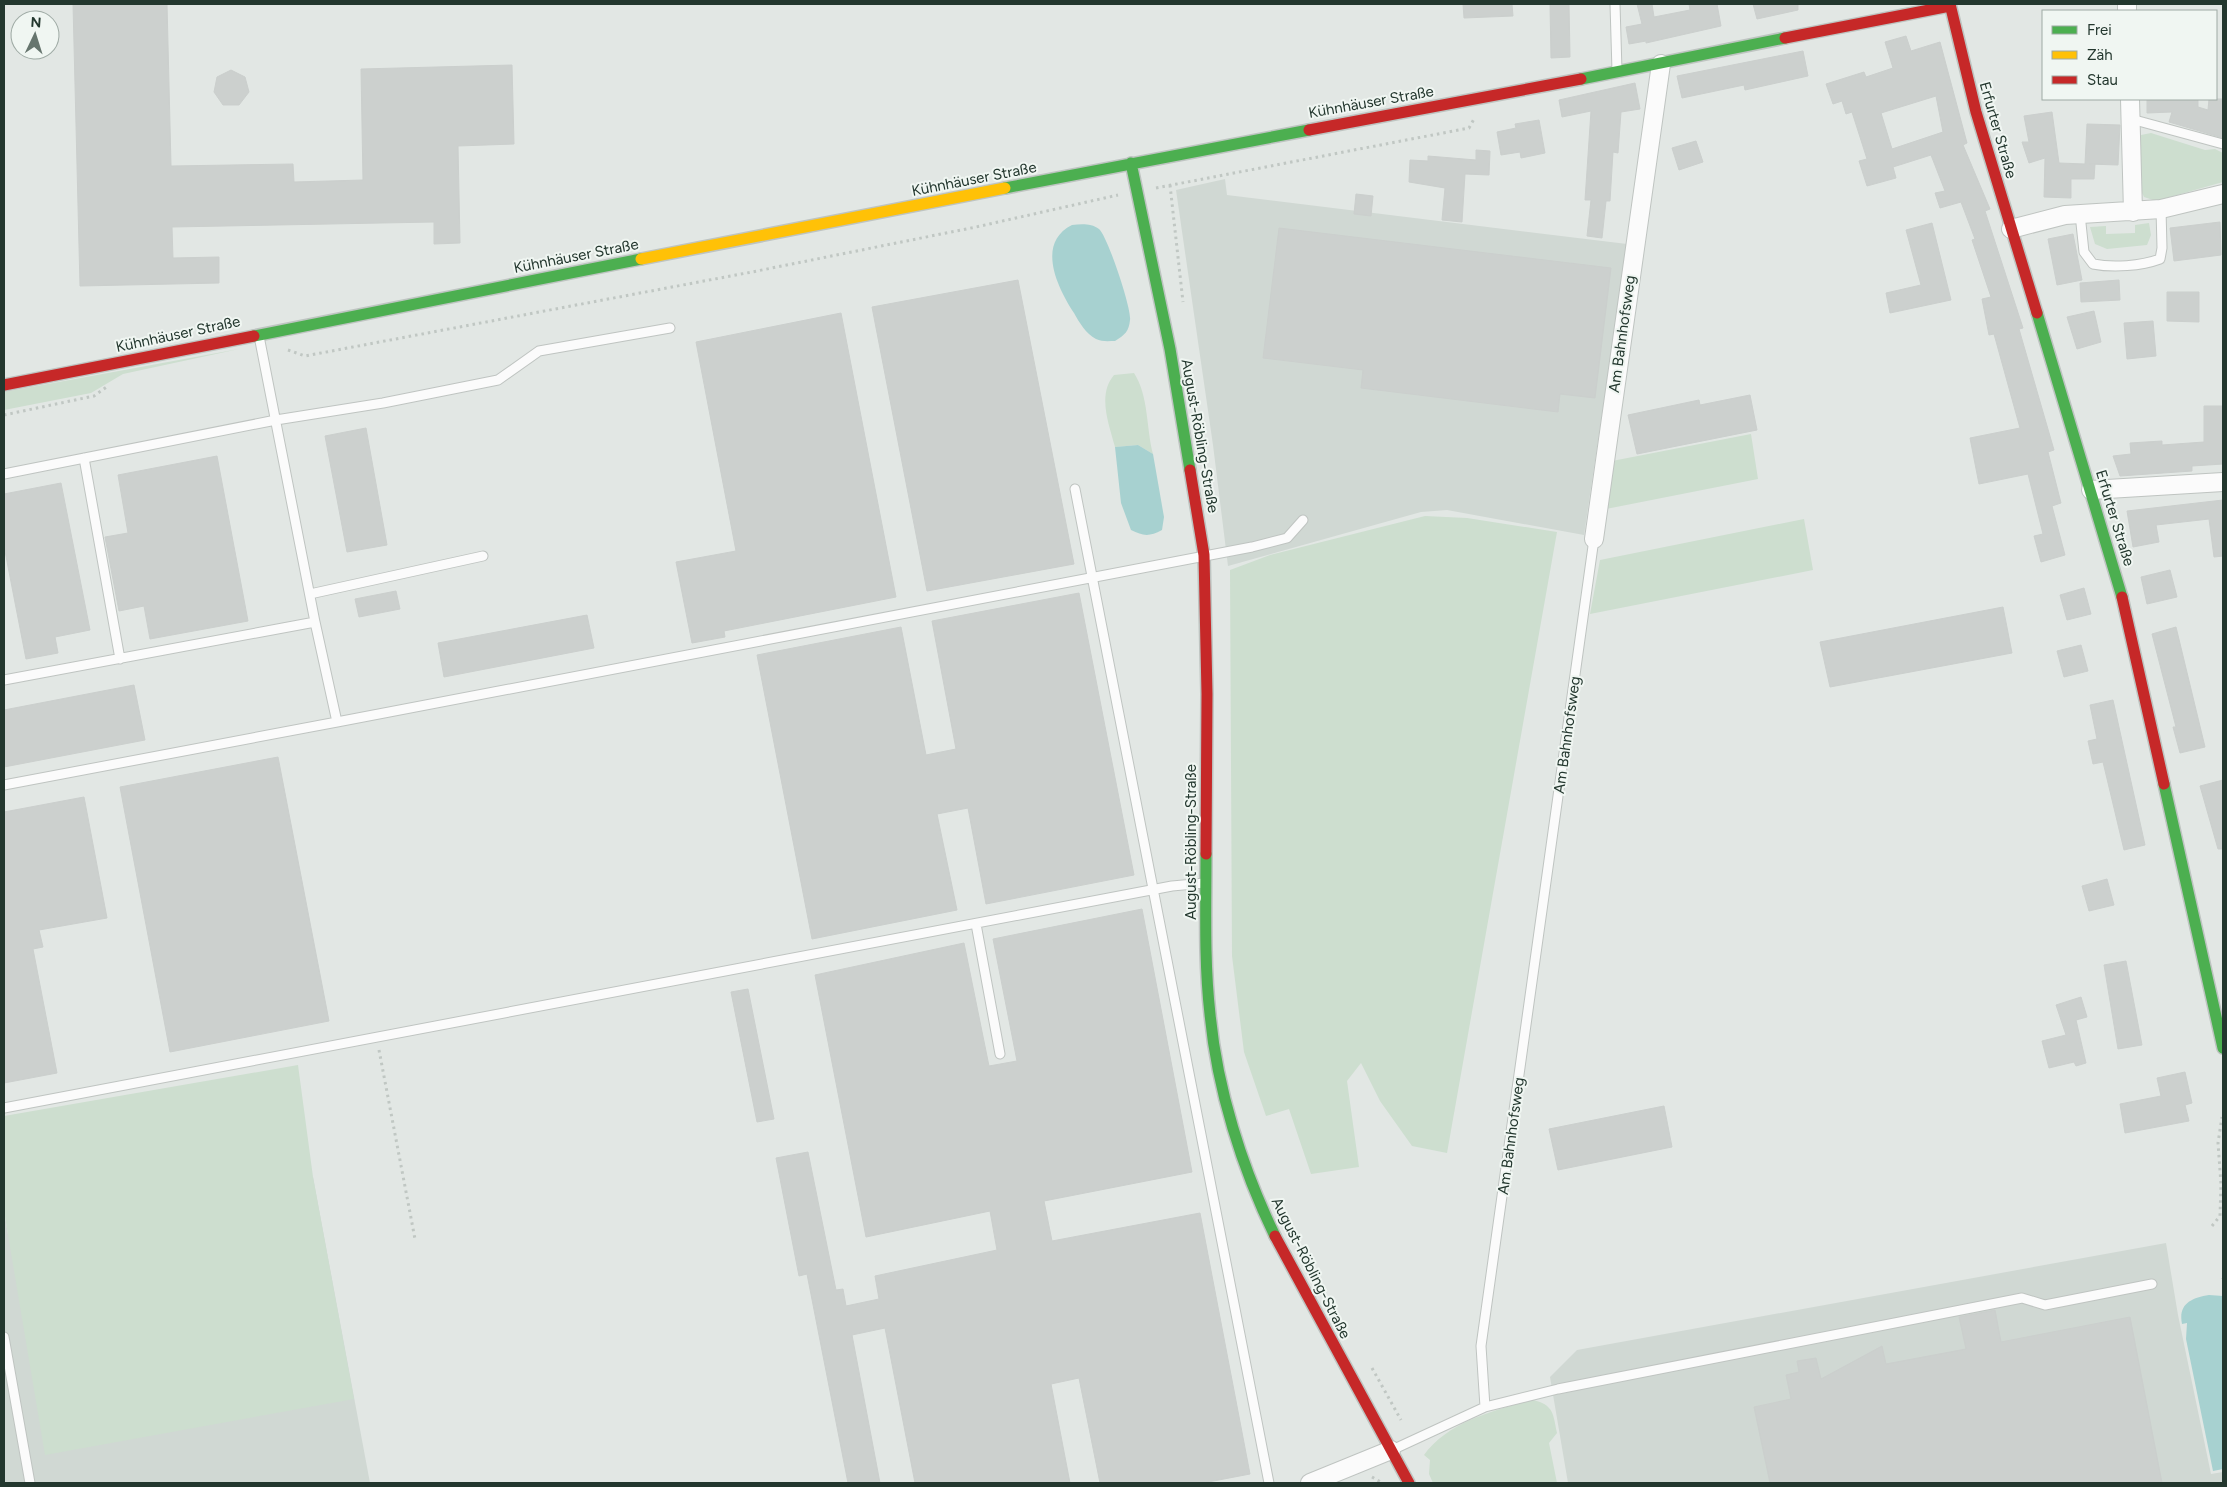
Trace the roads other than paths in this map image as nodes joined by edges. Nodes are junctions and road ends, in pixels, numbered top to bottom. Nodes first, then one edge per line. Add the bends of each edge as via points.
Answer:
1 (1615, 4) edge
2 (1950, 5) edge
3 (1661, 64) junction
4 (1617, 72) junction
5 (2130, 100) edge
6 (2131, 119) junction
7 (2223, 144) edge
8 (1131, 163) junction
9 (2223, 194) edge
10 (2161, 209) junction
11 (2133, 212) junction
12 (2080, 214) junction
13 (2011, 229) junction
14 (670, 328) dead end
15 (258, 333) junction
16 (4, 385) edge
17 (276, 420) junction
18 (84, 458) junction
19 (4, 474) edge
20 (2223, 482) edge
21 (1075, 489) dead end
22 (2091, 490) junction
23 (1303, 520) dead end
24 (1594, 539) joint
25 (1204, 555) junction
26 (483, 556) dead end
27 (1091, 577) junction
28 (310, 594) junction
29 (315, 622) junction
30 (120, 659) junction
31 (4, 680) edge
32 (337, 722) junction
33 (4, 784) edge
34 (1206, 882) junction
35 (1154, 890) junction
36 (976, 924) junction
37 (2220, 1014) edge
38 (2223, 1048) edge
39 (1000, 1054) dead end
40 (4, 1108) edge
41 (2152, 1284) dead end
42 (4, 1337) edge
43 (1486, 1407) junction
44 (1391, 1450) junction
45 (30, 1483) edge
46 (1269, 1483) edge
47 (1310, 1483) edge
48 (1409, 1483) edge

1 - 4 lane
2 - 3 street, Kühnhäuser Straße via 1834,32
2 - 13 street, Erfurter Straße via 1976,112
3 - 4 street, Kühnhäuser Straße
3 - 24 street, Am Bahnhofsweg
4 - 8 street, Kühnhäuser Straße
5 - 6 street
6 - 7 lane
6 - 11 street
8 - 15 street, Kühnhäuser Straße
8 - 25 street, August-Röbling-Straße via 1177,388
9 - 10 street
10 - 11 street
10 - 12 lane via 2160,259 2150,263 2093,264 2084,252
11 - 12 street
12 - 13 street
13 - 22 street, Erfurter Straße
14 - 17 lane via 539,351 498,380
15 - 16 street, Kühnhäuser Straße
15 - 17 lane
17 - 18 lane
17 - 28 lane
18 - 19 lane
18 - 30 lane
20 - 22 street
21 - 27 lane
22 - 37 street, Erfurter Straße via 2121,591
23 - 25 lane via 1287,538
24 - 43 lane, Am Bahnhofsweg via 1481,1346
25 - 27 lane
25 - 34 street, August-Röbling-Straße
26 - 28 lane
27 - 32 lane
27 - 35 lane
28 - 29 lane
29 - 30 lane
29 - 32 lane
30 - 31 lane
32 - 33 lane
34 - 35 lane
34 - 44 street, August-Röbling-Straße via 1210,1016 1236,1135 1274,1235
35 - 36 lane
35 - 46 lane
36 - 39 lane
36 - 40 lane
37 - 38 street, Erfurter Straße
41 - 43 lane via 2045,1305 2022,1298
42 - 45 lane
43 - 44 lane
44 - 47 street
44 - 48 street, August-Röbling-Straße

